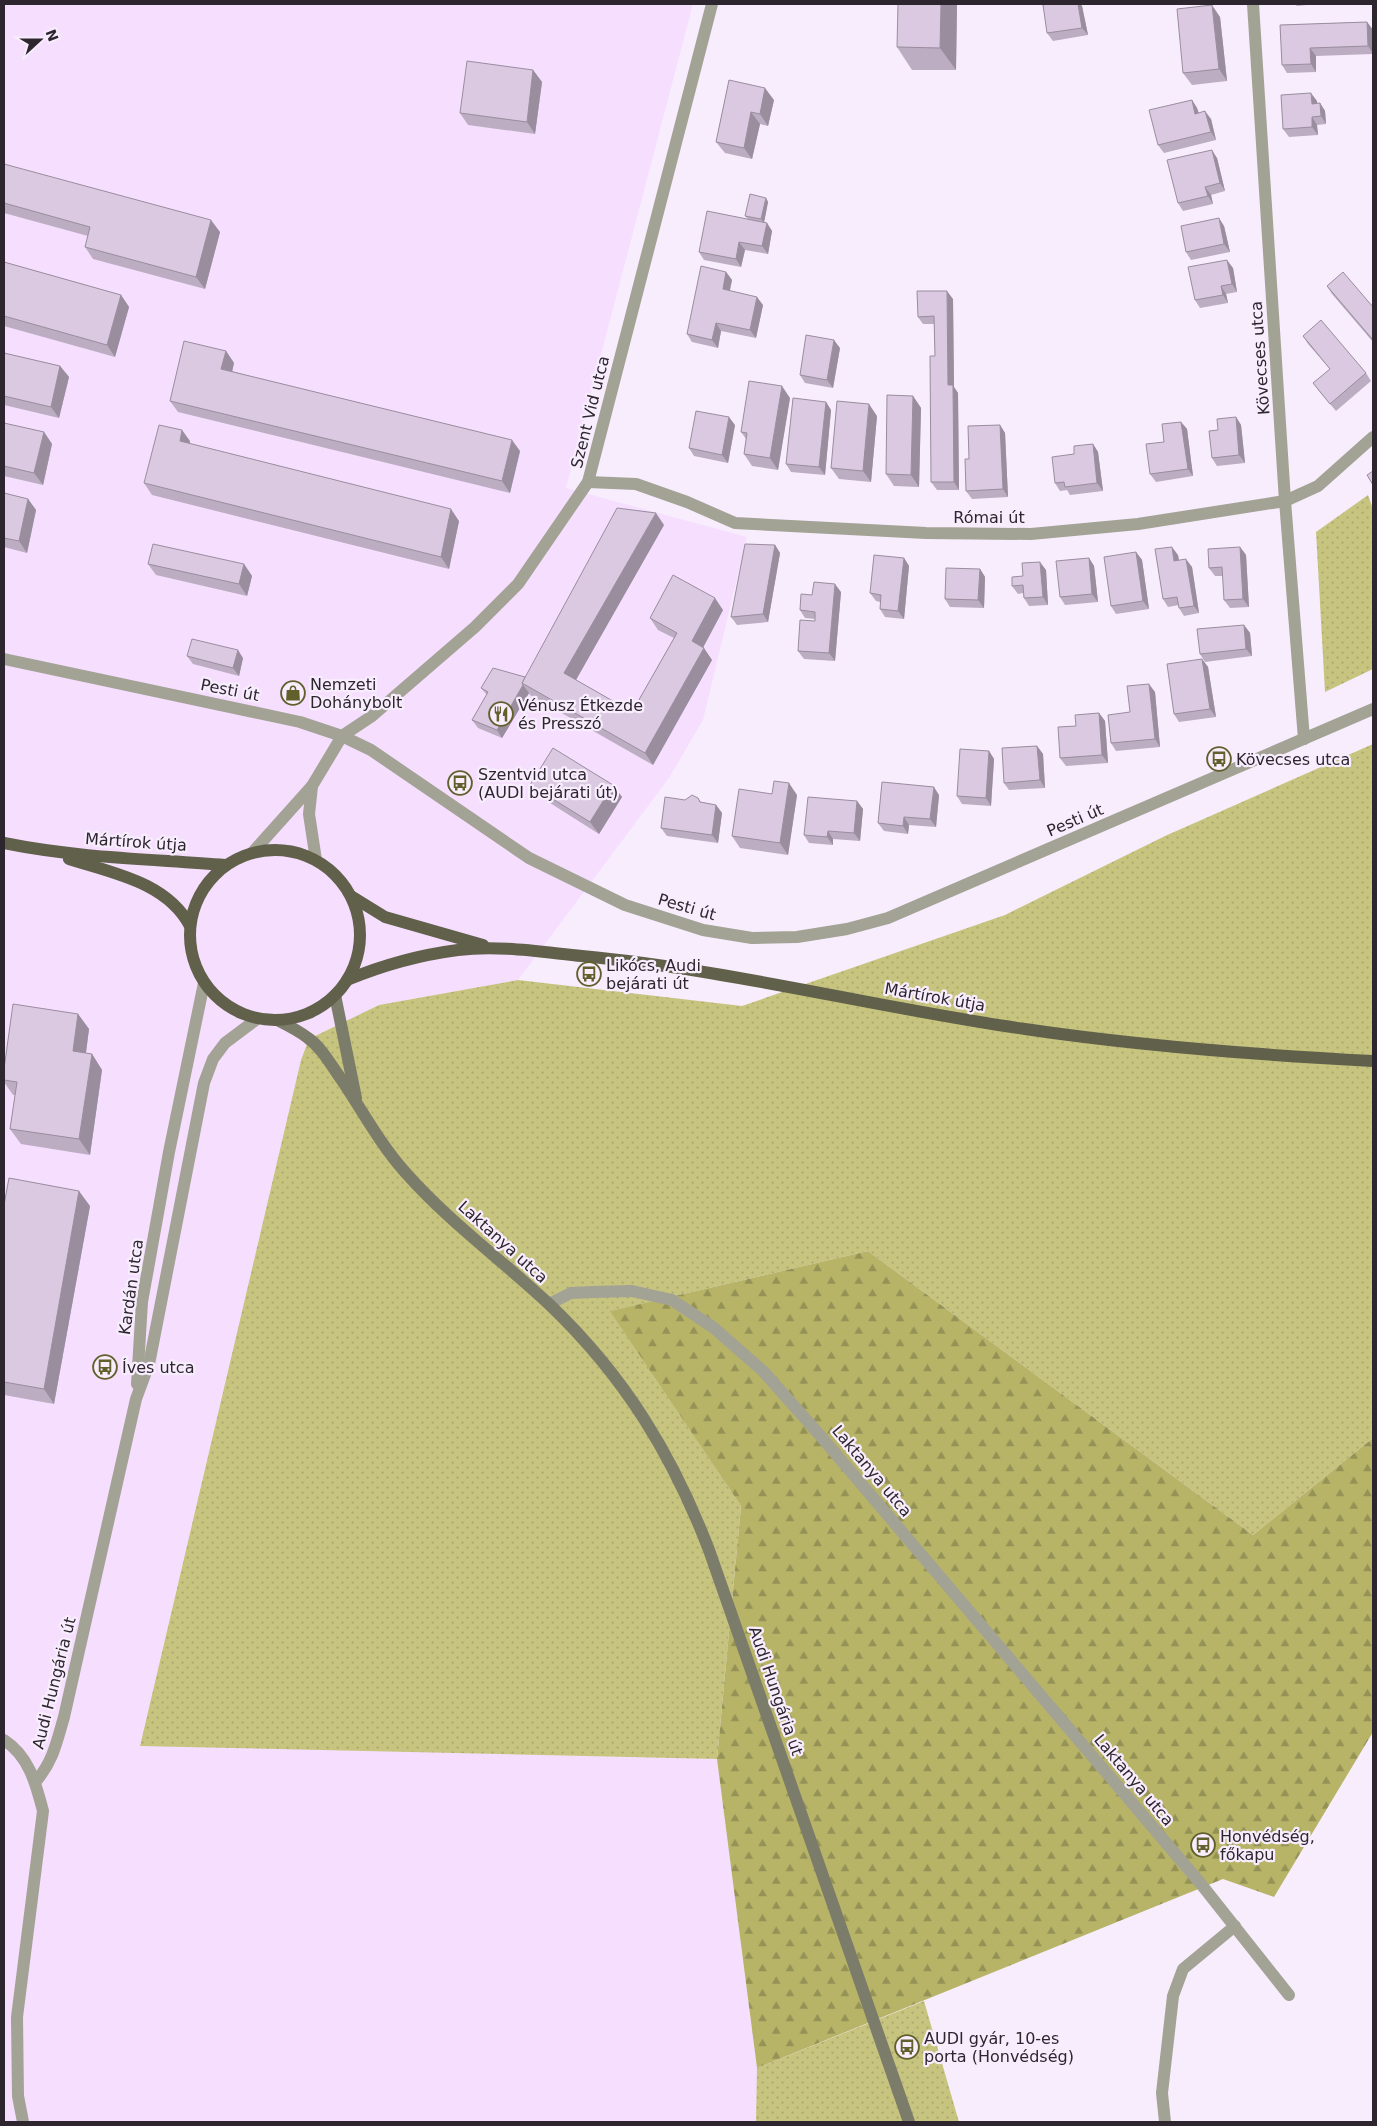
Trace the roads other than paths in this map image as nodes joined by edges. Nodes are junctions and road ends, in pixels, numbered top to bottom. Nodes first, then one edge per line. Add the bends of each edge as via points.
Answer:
1 (712, 4) edge
2 (1253, 4) edge
3 (1373, 437) edge
4 (588, 482) junction
5 (1285, 501) junction
6 (4, 659) edge
7 (1373, 709) edge
8 (342, 736) junction
9 (1304, 739) junction
10 (312, 786) junction
11 (4, 843) edge
12 (45, 851) junction
13 (252, 853) junction
14 (316, 860) junction
15 (225, 865) junction
16 (351, 896) junction
17 (190, 926) junction
18 (493, 948) junction
19 (347, 980) junction
20 (204, 984) junction
21 (335, 995) junction
22 (257, 1019) junction
23 (279, 1020) junction
24 (1373, 1061) edge
25 (357, 1103) junction
26 (549, 1304) junction
27 (136, 1400) junction
28 (4, 1740) edge
29 (36, 1781) junction
30 (1235, 1926) junction
31 (1289, 1994) dead end
32 (23, 2122) edge
33 (909, 2122) edge
34 (1165, 2122) edge

1 - 4 street, Szent Vid utca
2 - 5 street, Kövecses utca
3 - 5 street, Római út via 1318,486
4 - 5 street, Római út via 636,484 736,523 926,533 1031,534 1119,526
4 - 8 street, Szent Vid utca via 512,590 476,627 372,716
5 - 9 street, Kövecses utca
6 - 8 street, Pesti út via 300,722
7 - 9 street, Pesti út
8 - 9 street, Pesti út via 396,766 528,858 625,906 703,930 752,938 797,937 888,918
8 - 10 street
10 - 13 street
10 - 14 street via 309,814
11 - 12 main road, Mártírok útja
12 - 15 main road, Mártírok útja
12 - 17 main road, Mártírok útja via 144,884 167,898
13 - 14 main road, Mártírok útja via 281,850
13 - 15 main road, Mártírok útja
14 - 16 main road, Mártírok útja via 342,882
15 - 17 main road, Mártírok útja via 198,898
16 - 18 main road, Mártírok útja via 385,917
16 - 19 main road, Mártírok útja via 360,930 355,964
17 - 20 main road, Mártírok útja via 192,956
18 - 19 main road, Mártírok útja via 458,950 403,960
18 - 24 main road, Mártírok útja via 647,962 1024,1029 1126,1042
19 - 21 main road, Mártírok útja
20 - 22 main road, Mártírok útja via 236,1012
20 - 27 street, Kardán utca via 142,1302
21 - 23 main road, Mártírok útja via 310,1013
21 - 25 street, Laktanya utca
22 - 23 main road, Mártírok útja
22 - 27 street, Kardán utca via 224,1043 204,1083 149,1364
23 - 25 street, Laktanya utca via 309,1039
25 - 26 street, Laktanya utca via 405,1172
26 - 30 street, Laktanya utca via 571,1293 593,1292 632,1291 672,1300 714,1328 763,1371
26 - 33 street, Audi Hungária út via 607,1367 639,1410 668,1457 693,1508
27 - 29 street, Audi Hungária út via 64,1717 47,1769
28 - 29 street
29 - 32 street via 42,1811 18,2017 18,2096
30 - 31 street, Laktanya utca
30 - 34 street via 1183,1969 1176,1987 1162,2093

